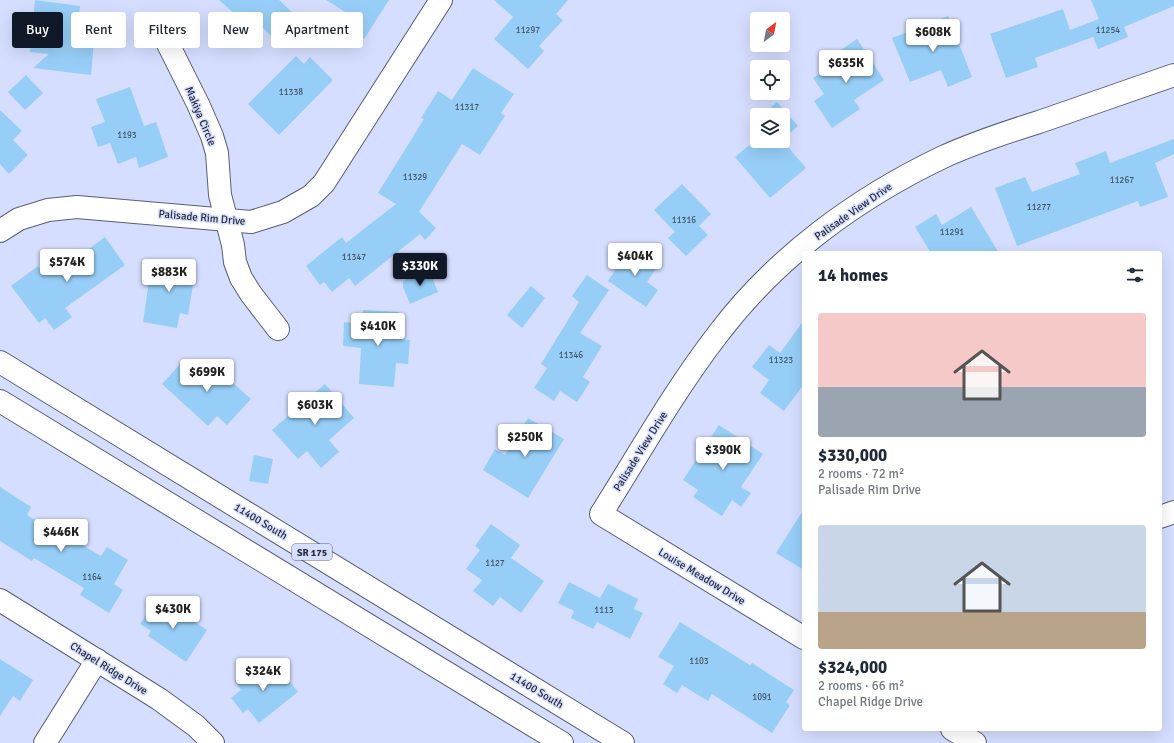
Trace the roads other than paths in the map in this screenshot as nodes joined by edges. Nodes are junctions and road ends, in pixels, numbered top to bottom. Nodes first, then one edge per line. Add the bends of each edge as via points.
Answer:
1 (441, 0) edge
2 (170, 48) edge
3 (1174, 75) edge
4 (227, 220) junction
5 (0, 230) edge
6 (278, 329) dead end
7 (0, 362) edge
8 (0, 401) edge
9 (1174, 512) edge
10 (601, 514) joint
11 (1162, 516) edge
12 (0, 600) edge
13 (802, 637) edge
14 (97, 660) junction
15 (955, 731) edge
16 (45, 743) edge
17 (213, 743) edge
18 (562, 743) edge
19 (623, 743) edge
20 (975, 743) edge

1 - 4 street, Palisade Rim Drive via 324,183 311,196 276,215 251,222
2 - 4 street, Makiya Circle via 212,136 217,153 220,194
3 - 10 street, Palisade View Drive via 945,156 895,182 801,247 758,288 718,333 683,383
4 - 5 street, Palisade Rim Drive via 77,207 48,210 19,219
4 - 6 street, Makiya Circle via 235,262 241,278
7 - 19 street, 11400 South / SR 175
8 - 18 street, SR 175
9 - 11 street
10 - 13 street, Louise Meadow Drive
12 - 14 street, Chapel Ridge Drive
14 - 16 street
14 - 17 street, Chapel Ridge Drive via 159,699 196,726
15 - 20 street

